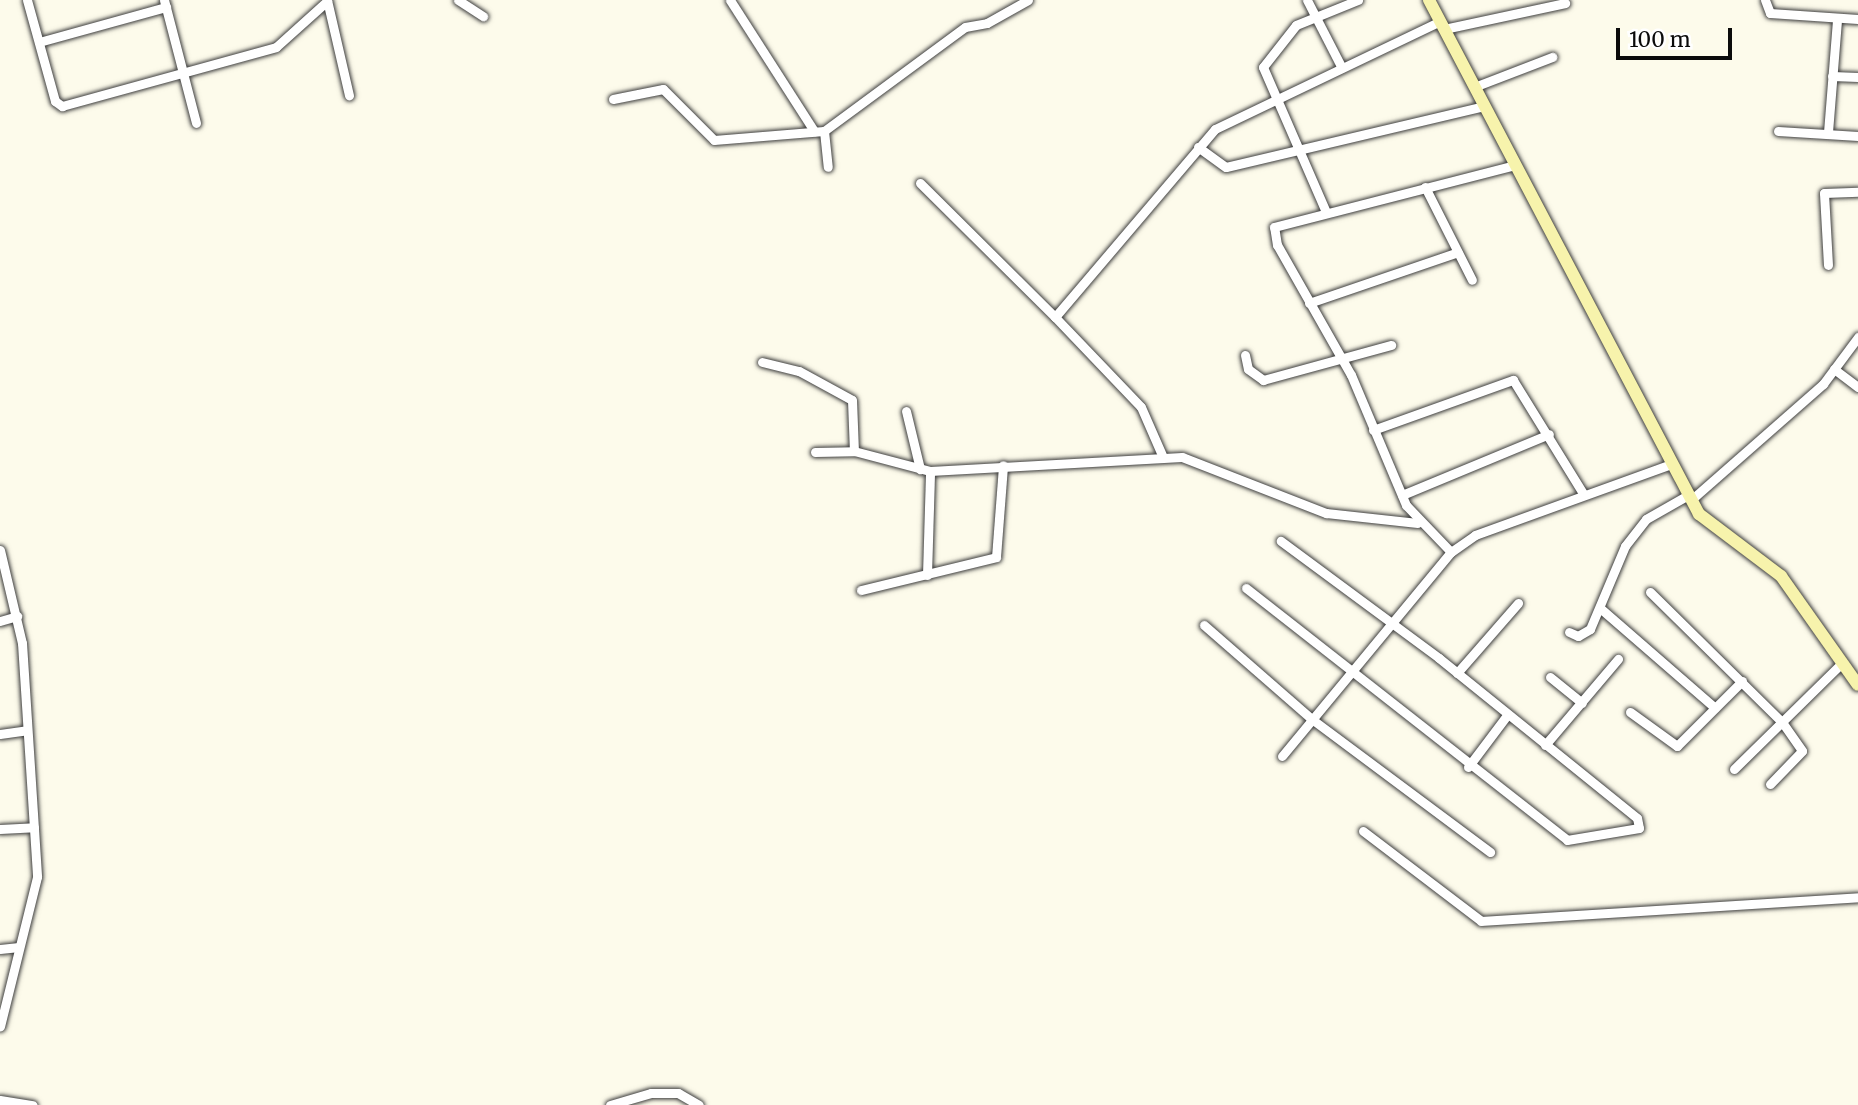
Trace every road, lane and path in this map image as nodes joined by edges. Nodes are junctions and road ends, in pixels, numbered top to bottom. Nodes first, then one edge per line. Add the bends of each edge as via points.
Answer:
1 (27, 0) edge
2 (458, 0) edge
3 (730, 0) edge
4 (1028, 0) edge
5 (1307, 0) edge
6 (1358, 0) edge
7 (1429, 0) edge
8 (1765, 0) edge
9 (327, 1) edge
10 (1565, 3) dead end
11 (165, 4) edge
12 (483, 16) dead end
13 (1316, 16) junction
14 (1837, 19) junction
15 (1858, 19) edge
16 (1442, 25) junction
17 (38, 42) junction
18 (1552, 57) dead end
19 (1342, 68) junction
20 (184, 74) junction
21 (1832, 76) junction
22 (1858, 77) edge
23 (1474, 87) junction
24 (349, 95) dead end
25 (613, 99) dead end
26 (1273, 101) junction
27 (1484, 106) junction
28 (196, 123) dead end
29 (819, 131) junction
30 (1778, 131) dead end
31 (1828, 132) junction
32 (1858, 136) edge
33 (1198, 147) junction
34 (1295, 149) junction
35 (1515, 165) junction
36 (828, 167) dead end
37 (920, 183) dead end
38 (1425, 187) junction
39 (1858, 192) edge
40 (1326, 212) junction
41 (1458, 252) junction
42 (1828, 265) dead end
43 (1472, 280) dead end
44 (1309, 303) junction
45 (1055, 317) junction
46 (1858, 337) edge
47 (1391, 345) dead end
48 (1245, 355) dead end
49 (762, 362) dead end
50 (1342, 362) junction
51 (1834, 369) junction
52 (1858, 387) edge
53 (906, 411) dead end
54 (1373, 430) junction
55 (1549, 434) junction
56 (854, 451) junction
57 (815, 452) dead end
58 (1162, 455) junction
59 (1671, 464) junction
60 (1003, 465) junction
61 (920, 469) junction
62 (930, 471) junction
63 (1402, 495) junction
64 (1584, 495) junction
65 (1689, 497) junction
66 (1417, 523) junction
67 (1281, 541) dead end
68 (0, 550) edge
69 (1451, 552) junction
70 (927, 575) junction
71 (1246, 588) dead end
72 (861, 590) dead end
73 (1650, 592) dead end
74 (1518, 603) dead end
75 (1601, 608) junction
76 (17, 616) junction
77 (0, 621) edge
78 (1204, 625) dead end
79 (1390, 627) junction
80 (1569, 632) dead end
81 (1618, 659) dead end
82 (1842, 663) junction
83 (1457, 673) junction
84 (1350, 675) junction
85 (1550, 677) dead end
86 (1742, 681) junction
87 (1858, 685) edge
88 (1582, 703) junction
89 (1715, 708) junction
90 (1630, 712) dead end
91 (1508, 715) junction
92 (1313, 720) junction
93 (1782, 722) junction
94 (27, 730) junction
95 (0, 734) edge
96 (1545, 745) junction
97 (1282, 756) dead end
98 (1468, 767) junction
99 (1734, 769) dead end
100 (1770, 784) dead end
101 (34, 827) junction
102 (0, 830) edge
103 (1363, 831) dead end
104 (1490, 852) dead end
105 (1858, 897) edge
106 (19, 947) junction
107 (0, 949) edge
108 (0, 1026) edge
109 (0, 1100) edge
110 (694, 1103) edge
111 (33, 1105) edge
112 (610, 1105) edge

1 - 17 street
2 - 12 street
3 - 29 street
4 - 29 street via 992,21 965,27
5 - 13 street
6 - 13 street
7 - 16 street
8 - 14 street via 1770,13
9 - 20 street via 276,47
9 - 24 street
10 - 16 street
11 - 17 street
11 - 20 street
13 - 19 street
13 - 26 street via 1287,33 1263,67
14 - 15 street
14 - 21 street
16 - 19 street
16 - 23 street
17 - 20 street via 57,105
18 - 23 street
19 - 26 street
20 - 28 street
21 - 22 street
21 - 31 street
23 - 27 street
25 - 29 street via 663,89 708,139
26 - 33 street via 1215,129
26 - 34 street
27 - 34 street
27 - 35 street
29 - 36 street
30 - 31 street
31 - 32 street
33 - 34 street via 1226,167
33 - 45 street
34 - 40 street
35 - 38 street
35 - 59 street
37 - 45 street
38 - 40 street
38 - 41 street
39 - 42 street via 1824,193
40 - 44 street via 1274,227
41 - 43 street
41 - 44 street
44 - 50 street
45 - 58 street via 1141,407
46 - 51 street
47 - 50 street
48 - 50 street via 1248,369 1263,380
49 - 56 street via 799,371 852,400
50 - 54 street
51 - 52 street
51 - 65 street via 1765,439
53 - 61 street
54 - 55 street via 1513,380
54 - 63 street
55 - 63 street
55 - 64 street
56 - 57 street
56 - 61 street
58 - 60 street
58 - 66 street via 1206,462 1326,513
59 - 64 street
59 - 65 street
60 - 62 street
60 - 70 street via 996,557
61 - 62 street
62 - 70 street
63 - 66 street
64 - 69 street via 1475,535
65 - 75 street via 1639,527 1606,583
65 - 82 street via 1716,533 1781,576
66 - 69 street
67 - 79 street
68 - 76 street
69 - 79 street
70 - 72 street
71 - 84 street
73 - 86 street
74 - 83 street
75 - 80 street via 1584,634
75 - 89 street
76 - 77 street
76 - 94 street
78 - 92 street
79 - 83 street
79 - 84 street
81 - 88 street
82 - 87 street
82 - 93 street
83 - 91 street
84 - 92 street
84 - 98 street
85 - 88 street
86 - 89 street
86 - 93 street
88 - 96 street
89 - 90 street via 1677,746
91 - 96 street
91 - 98 street
92 - 97 street
92 - 104 street
93 - 99 street
93 - 100 street via 1803,754
94 - 95 street
94 - 101 street
96 - 98 street via 1637,818 1639,828 1567,840
101 - 102 street
101 - 106 street via 36,884
103 - 105 street via 1481,921
106 - 107 street
106 - 108 street
109 - 111 street
110 - 112 street via 651,1093

